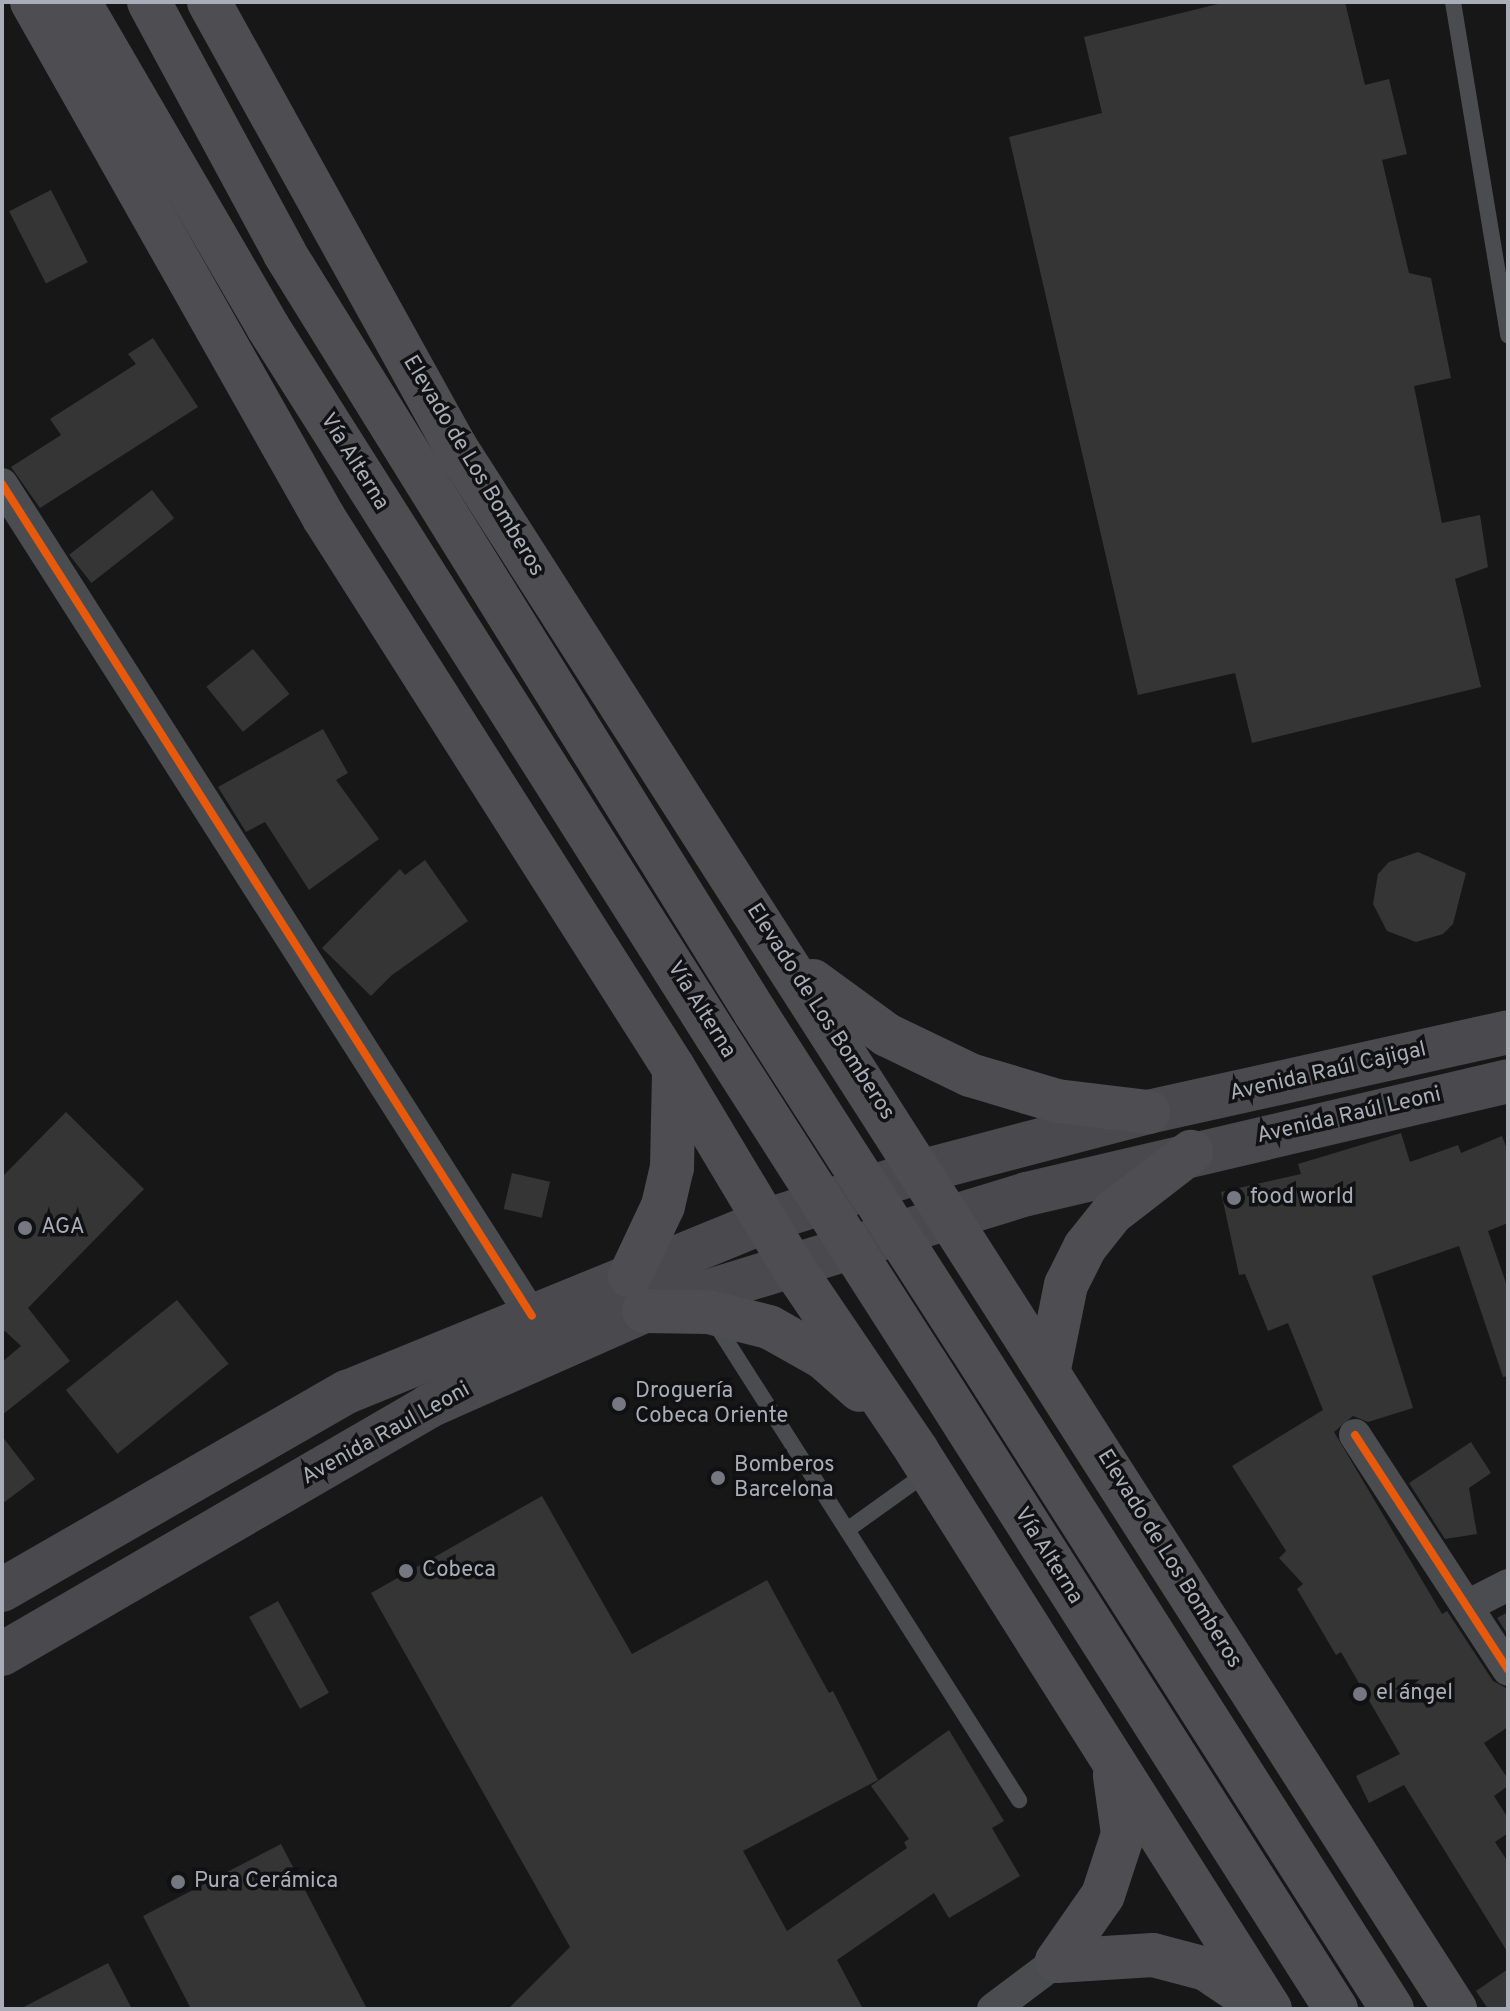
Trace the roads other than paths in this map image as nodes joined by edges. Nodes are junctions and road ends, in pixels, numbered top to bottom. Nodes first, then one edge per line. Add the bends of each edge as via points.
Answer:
1 (32, 2) edge
2 (79, 2) edge
3 (149, 2) edge
4 (209, 2) edge
5 (1453, 2) edge
6 (1508, 336) edge
7 (2, 484) edge
8 (783, 954) junction
9 (1508, 1032) edge
10 (673, 1067) junction
11 (1508, 1081) edge
12 (1148, 1112) junction
13 (1191, 1152) junction
14 (923, 1171) junction
15 (953, 1218) junction
16 (765, 1221) junction
17 (794, 1269) junction
18 (637, 1293) junction
19 (708, 1312) junction
20 (532, 1316) junction
21 (1049, 1369) junction
22 (1355, 1435) dead end
23 (923, 1461) junction
24 (847, 1530) junction
25 (1508, 1585) edge
26 (2, 1590) edge
27 (1469, 1605) junction
28 (2, 1654) edge
29 (1508, 1670) edge
30 (1114, 1766) junction
31 (1019, 1800) dead end
32 (1057, 1961) junction
33 (993, 2009) edge
34 (1268, 2009) edge
35 (1336, 2009) edge
36 (1392, 2009) edge
37 (1455, 2009) edge

1 - 10 highway via 324,518
2 - 35 highway, Vía Alterna, bridge via 268,327
3 - 36 highway, Elevado de Los Bomberos, bridge via 285,254 755,1012
4 - 8 highway, Elevado de Los Bomberos via 455,446
5 - 6 lane
7 - 20 street
8 - 12 highway via 851,1011 944,1064 1057,1101
8 - 14 highway, Elevado de Los Bomberos
9 - 12 main road, Avenida Raúl Cajigal
10 - 16 highway
10 - 18 highway via 672,1168
11 - 13 main road, Avenida Raúl Leoni
12 - 14 main road, Avenida Raúl Cajigal
13 - 15 main road, Avenida Raúl Leoni
13 - 21 highway via 1133,1193 1085,1247 1062,1298
14 - 15 highway, Elevado de Los Bomberos
14 - 16 main road, Avenida Raul Leoni
15 - 17 main road, Avenida Raul Leoni
15 - 21 highway, Elevado de Los Bomberos
16 - 17 highway
16 - 18 main road, Avenida Raul Leoni
17 - 18 main road, Avenida Raul Leoni
17 - 23 highway
18 - 19 highway
18 - 20 main road, Avenida Raul Leoni
18 - 28 main road, Avenida Raul Leoni via 429,1406
19 - 23 highway via 769,1327 824,1358
19 - 24 lane
20 - 26 main road, Avenida Raul Leoni via 347,1392
21 - 37 highway, Elevado de Los Bomberos
22 - 27 street
23 - 24 lane
23 - 30 highway
24 - 31 lane
25 - 27 street
27 - 29 street
30 - 32 highway via 1123,1834 1103,1895
30 - 34 highway
32 - 33 street
32 - 34 highway via 1153,1955 1206,1969

